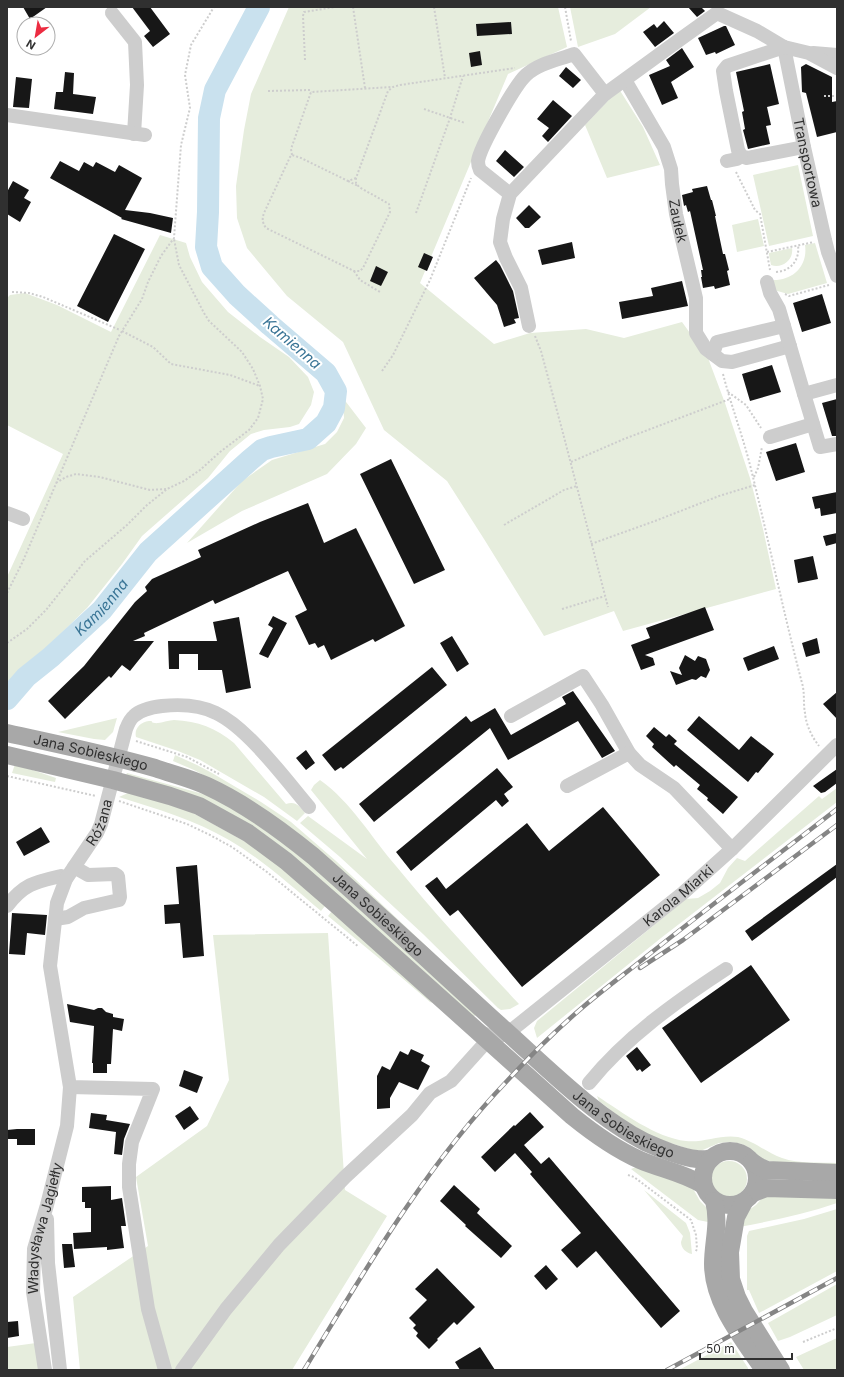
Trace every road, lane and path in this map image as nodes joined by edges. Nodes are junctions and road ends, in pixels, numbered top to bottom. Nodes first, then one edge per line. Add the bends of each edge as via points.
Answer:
1 (214, 7) edge
2 (335, 7) edge
3 (353, 7) edge
4 (434, 7) edge
5 (565, 7) edge
6 (112, 13) dead end
7 (784, 47) junction
8 (809, 53) junction
9 (574, 54) junction
10 (837, 55) edge
11 (306, 60) dead end
12 (837, 68) edge
13 (526, 75) junction
14 (463, 76) junction
15 (445, 78) junction
16 (624, 80) junction
17 (393, 87) junction
18 (365, 88) junction
19 (268, 91) dead end
20 (311, 92) junction
21 (605, 94) junction
22 (824, 96) dead end
23 (837, 96) edge
24 (424, 108) dead end
25 (7, 115) edge
26 (450, 118) junction
27 (465, 124) dead end
28 (804, 146) junction
29 (292, 155) junction
30 (734, 159) junction
31 (480, 170) junction
32 (356, 178) junction
33 (348, 181) junction
34 (359, 187) junction
35 (510, 194) junction
36 (416, 213) dead end
37 (174, 238) junction
38 (817, 241) dead end
39 (798, 245) junction
40 (833, 251) edge
41 (766, 252) junction
42 (354, 271) junction
43 (834, 280) edge
44 (768, 286) joint
45 (12, 292) dead end
46 (380, 292) dead end
47 (529, 326) joint
48 (784, 326) junction
49 (121, 330) junction
50 (790, 346) junction
51 (717, 358) junction
52 (382, 371) dead end
53 (837, 385) edge
54 (260, 386) junction
55 (728, 392) junction
56 (804, 394) junction
57 (730, 399) junction
58 (813, 424) junction
59 (770, 437) junction
60 (837, 444) edge
61 (570, 462) junction
62 (753, 478) junction
63 (55, 483) junction
64 (755, 485) junction
65 (577, 486) junction
66 (167, 489) junction
67 (7, 513) edge
68 (23, 519) dead end
69 (504, 526) dead end
70 (591, 544) junction
71 (7, 593) edge
72 (604, 596) junction
73 (608, 607) dead end
74 (562, 608) dead end
75 (7, 643) edge
76 (511, 716) dead end
77 (14, 734) edge
78 (837, 745) edge
79 (819, 747) dead end
80 (629, 753) junction
81 (11, 756) edge
82 (118, 759) junction
83 (8, 776) edge
84 (113, 780) junction
85 (567, 786) dead end
86 (98, 796) dead end
87 (116, 800) dead end
88 (309, 807) dead end
89 (732, 849) junction
90 (74, 867) junction
91 (66, 879) junction
92 (7, 906) edge
93 (55, 919) junction
94 (359, 947) dead end
95 (726, 969) dead end
96 (470, 1025) junction
97 (508, 1033) junction
98 (487, 1041) junction
99 (523, 1073) junction
100 (589, 1083) dead end
101 (70, 1087) junction
102 (712, 1158) junction
103 (752, 1162) junction
104 (837, 1173) edge
105 (628, 1175) dead end
106 (703, 1185) junction
107 (837, 1190) edge
108 (748, 1198) junction
109 (714, 1201) junction
110 (47, 1204) junction
111 (698, 1227) dead end
112 (694, 1228) junction
113 (695, 1253) dead end
114 (837, 1328) edge
115 (803, 1342) dead end
116 (45, 1370) edge
117 (60, 1370) edge
118 (165, 1370) edge
119 (182, 1370) edge
120 (764, 1370) edge
121 (781, 1370) edge

1 - 37 path via 191,45 185,75 190,108 181,145
2 - 11 path via 304,12
3 - 18 path
4 - 15 path
5 - 9 path
6 - 25 street via 134,42 139,134
7 - 8 street
7 - 16 street via 757,31 717,13
7 - 28 street, Transportowa
7 - 30 street via 727,66 723,71 738,150
8 - 10 street
8 - 12 street
9 - 13 street via 538,66
9 - 21 street
13 - 14 path via 515,68
13 - 31 street via 505,104 486,141 478,161
14 - 15 path
14 - 26 path
15 - 17 path
16 - 21 street
16 - 51 street, Zaułek via 668,158 676,214 696,298 696,333 706,349
17 - 18 path
17 - 32 path via 385,96
18 - 20 path
19 - 20 path
20 - 29 path
21 - 35 street
22 - 23 path
24 - 26 path
26 - 27 path
26 - 36 path
28 - 30 street
28 - 40 street, Transportowa
29 - 33 path
29 - 42 path via 264,213 263,224 266,228
30 - 41 path via 736,174 755,210 760,214
31 - 35 street
31 - 52 path via 475,170 430,280 393,355
32 - 33 path
32 - 34 path
33 - 34 path
34 - 42 path via 389,204 390,212 363,268
35 - 47 street via 500,242 521,288
37 - 49 path via 161,256 142,299
37 - 54 path via 179,265 204,313 209,321 242,352
38 - 39 path
39 - 41 path
39 - 41 path via 798,255 791,268 778,272 771,273
40 - 43 street, Transportowa
42 - 46 path via 360,280
43 - 44 path via 789,296
44 - 48 street
45 - 49 path via 43,297
47 - 61 path via 538,341
48 - 50 street
48 - 51 street via 717,342
49 - 54 path via 153,347 171,364 230,375
49 - 63 path
50 - 51 street via 732,362
50 - 56 street
51 - 55 path
53 - 56 street
54 - 66 path via 263,399 258,418 249,430 200,470
55 - 57 path
55 - 59 path via 746,405
56 - 58 street
57 - 61 path
57 - 62 path
58 - 59 street
58 - 60 street via 820,452
59 - 62 path via 762,449
61 - 65 path
62 - 64 path
63 - 66 path via 76,474 100,477 150,490
63 - 71 path
64 - 70 path
64 - 79 path via 803,686 805,714
65 - 69 path via 564,490
65 - 70 path
66 - 75 path via 85,561 46,610 27,629
67 - 68 street
70 - 72 path
72 - 73 path
72 - 74 path
76 - 80 street via 583,676
77 - 82 main road, Jana Sobieskiego
78 - 89 street, Karola Miarki
80 - 85 street
80 - 89 street via 640,766 674,788
81 - 84 main road, Jana Sobieskiego
82 - 84 street, Różana
82 - 88 street, Różana via 126,729 134,716 151,708 164,706 181,705 205,709 228,720 249,739
82 - 97 main road, Jana Sobieskiego via 206,785 268,821 328,870
83 - 86 path
84 - 90 street, Różana via 97,833
84 - 96 main road, Jana Sobieskiego via 199,806 258,840 333,902
87 - 94 path via 187,824 232,847 267,872
89 - 97 street, Karola Miarki via 640,929
90 - 91 street, Różana
90 - 93 street via 88,875 118,876 119,900 84,908 68,918
91 - 92 street via 61,876 33,883 24,888
91 - 93 street, Władysława Jagiełły via 59,896
93 - 101 street, Władysława Jagiełły via 50,966
95 - 100 street via 692,992 621,1048
96 - 97 street, Karola Miarki via 492,1037 498,1038
96 - 98 main road, Jana Sobieskiego
97 - 99 street via 508,1052
97 - 102 main road, Jana Sobieskiego via 579,1096 627,1131 646,1142 684,1156 697,1159
98 - 99 main road, Jana Sobieskiego
98 - 119 street via 451,1082 430,1093 412,1115 345,1177 279,1245 226,1309
99 - 106 main road, Jana Sobieskiego via 596,1135 627,1154
101 - 110 street, Władysława Jagiełły via 67,1126
101 - 118 street via 153,1089 132,1142 129,1164 148,1309
102 - 103 main road via 733,1151 747,1156
102 - 106 main road via 706,1166
103 - 104 main road via 767,1170
103 - 108 main road via 757,1181
105 - 112 path via 691,1220
106 - 109 main road
107 - 108 main road via 766,1188
108 - 109 main road via 737,1205 729,1206
108 - 121 main road via 736,1217 730,1252 731,1279 742,1307
109 - 120 main road via 717,1219 713,1264 716,1288 730,1318
110 - 116 street, Władysława Jagiełły via 34,1249 33,1292
110 - 117 street via 48,1263
111 - 112 path
112 - 113 path via 697,1249
114 - 115 path

